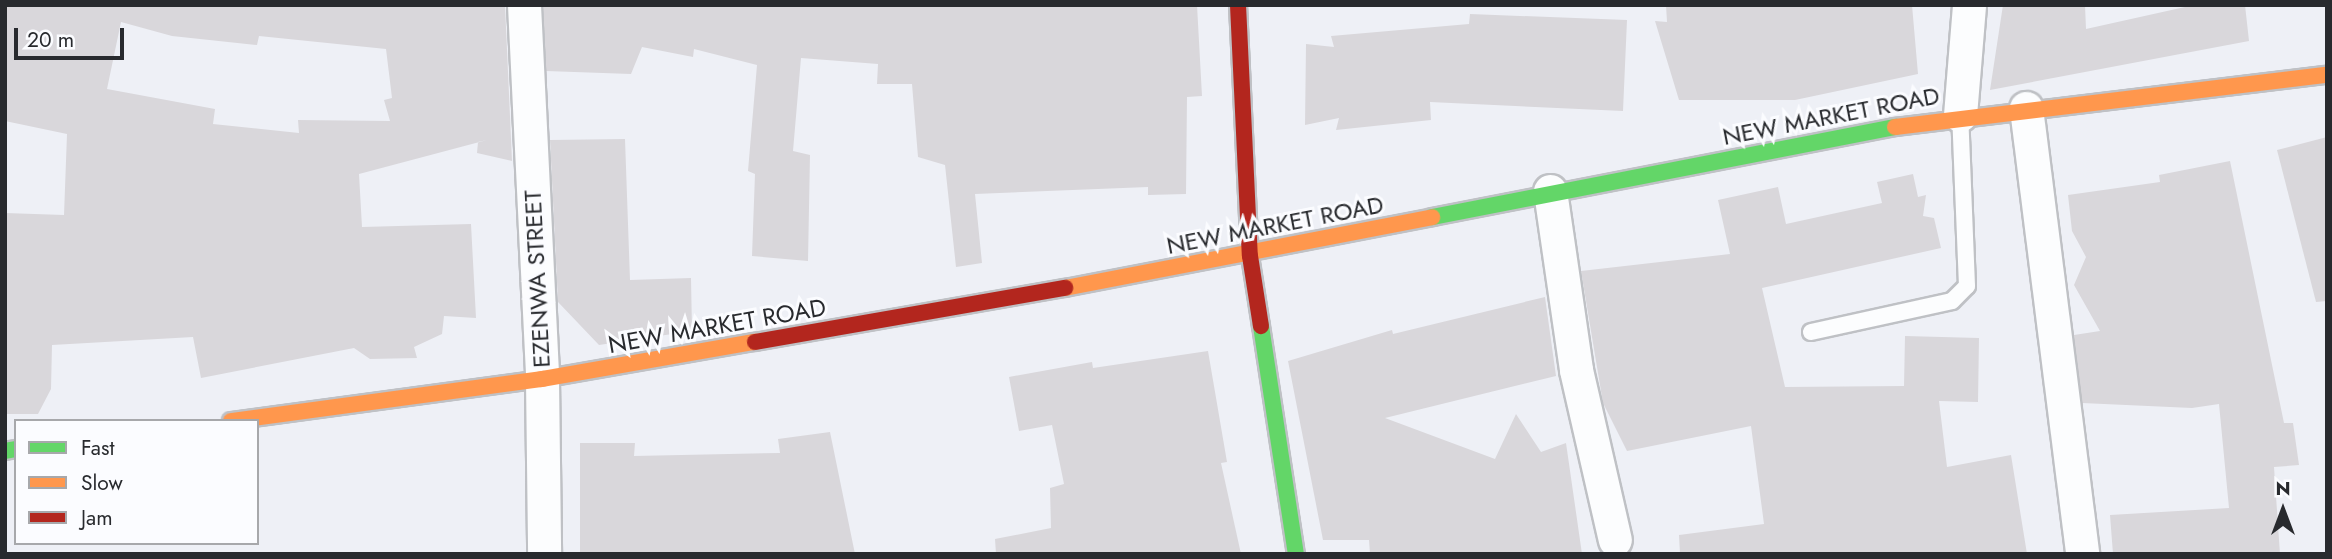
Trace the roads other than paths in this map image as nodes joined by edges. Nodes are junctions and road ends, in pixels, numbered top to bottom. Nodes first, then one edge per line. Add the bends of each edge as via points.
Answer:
1 (524, 5) edge
2 (1238, 5) edge
3 (1969, 5) edge
4 (2327, 75) edge
5 (2026, 108) junction
6 (1960, 115) junction
7 (1550, 191) junction
8 (1250, 256) junction
9 (1811, 332) dead end
10 (542, 379) junction
11 (246, 419) edge
12 (1615, 540) dead end
13 (544, 554) edge
14 (1296, 554) edge
15 (2082, 554) edge

1 - 10 street, EZENWA STREET
2 - 8 street
3 - 6 street
4 - 5 street, NEW MARKET ROAD
5 - 6 street, NEW MARKET ROAD
5 - 15 street
6 - 7 street, NEW MARKET ROAD
6 - 9 lane via 1967,286 1952,301
7 - 8 street, NEW MARKET ROAD
7 - 12 street via 1576,370
8 - 10 street, NEW MARKET ROAD
8 - 14 street
10 - 11 street, NEW MARKET ROAD
10 - 13 street, EZENWA STREET

